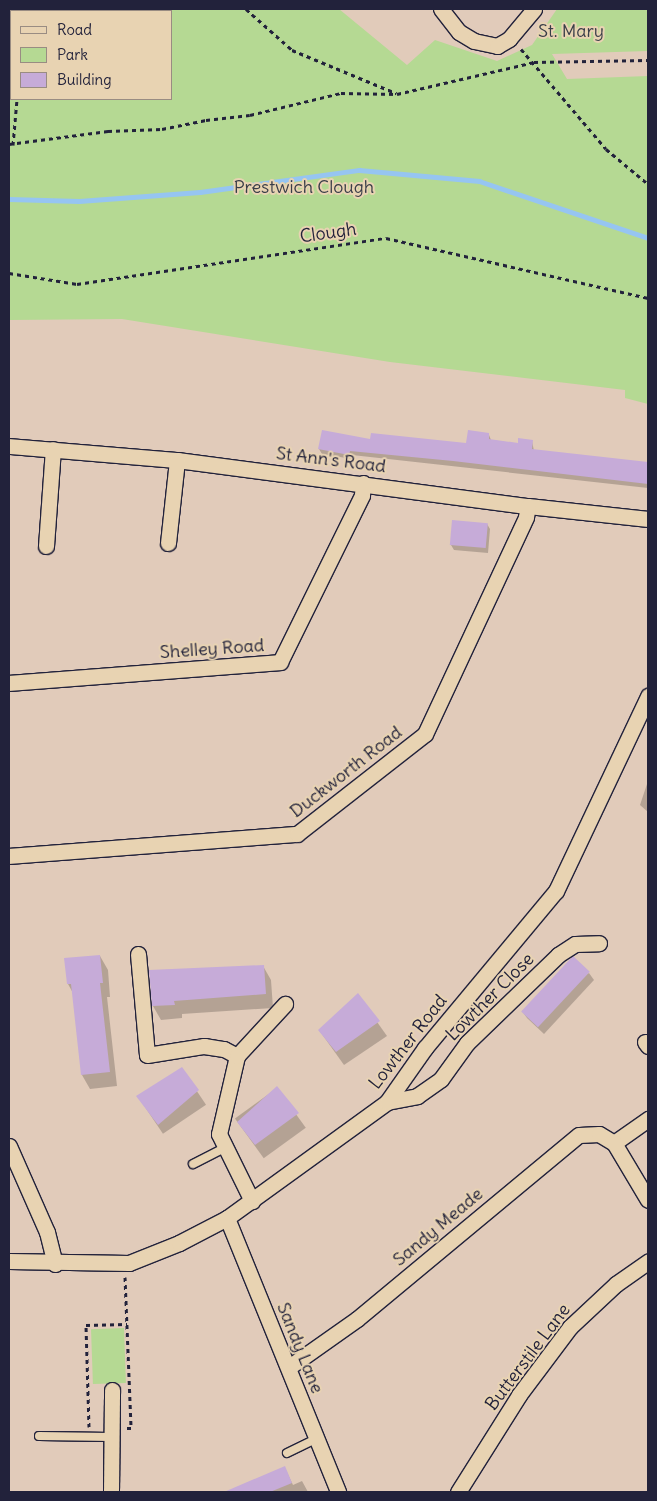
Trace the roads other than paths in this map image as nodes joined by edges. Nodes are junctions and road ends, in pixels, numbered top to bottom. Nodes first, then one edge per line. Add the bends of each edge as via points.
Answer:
1 (441, 9) edge
2 (534, 9) edge
3 (9, 446) edge
4 (52, 449) junction
5 (177, 460) junction
6 (363, 483) junction
7 (528, 506) junction
8 (648, 519) edge
9 (168, 543) dead end
10 (46, 546) dead end
11 (9, 683) edge
12 (646, 706) edge
13 (9, 856) edge
14 (600, 942) dead end
15 (138, 954) dead end
16 (285, 1004) dead end
17 (236, 1056) junction
18 (386, 1102) junction
19 (648, 1119) edge
20 (614, 1143) junction
21 (9, 1146) edge
22 (226, 1147) junction
23 (193, 1164) dead end
24 (648, 1200) edge
25 (252, 1201) junction
26 (227, 1218) junction
27 (9, 1262) edge
28 (648, 1262) edge
29 (55, 1264) junction
30 (289, 1367) junction
31 (112, 1390) dead end
32 (111, 1432) junction
33 (39, 1436) dead end
34 (316, 1439) junction
35 (287, 1453) dead end
36 (111, 1492) edge
37 (338, 1492) edge
38 (458, 1492) edge

1 - 2 street via 459,32 474,41 503,43
3 - 4 street, St Ann's Road
4 - 5 street, St Ann's Road
4 - 10 street
5 - 6 street, St Ann's Road
5 - 9 street
6 - 7 street, St Ann's Road
6 - 11 street, Shelley Road via 362,495 280,662
7 - 8 street, St Ann's Road
7 - 13 street, Duckworth Road via 526,517 425,734 297,834
12 - 18 street, Lowther Road via 556,891 425,1048
14 - 18 street, Lowther Close via 575,944 558,955 467,1044 441,1079 417,1096
15 - 17 street via 147,1055 204,1046 224,1049
16 - 17 street
17 - 22 street via 219,1134
18 - 25 street, Lowther Road
19 - 20 street
20 - 24 street
20 - 30 street, Sandy Meade via 590,1132 569,1141 357,1319
21 - 29 street via 47,1232
22 - 23 lane
22 - 25 street
25 - 26 street, Lowther Road
26 - 29 street, Lowther Road via 179,1243 125,1264
26 - 30 street, Sandy Lane
27 - 29 street, Lowther Road
28 - 38 street, Butterstile Lane via 616,1284 570,1327 519,1394
30 - 34 street, Sandy Lane
31 - 32 street
32 - 33 lane via 89,1437
32 - 36 street
34 - 35 lane
34 - 37 street, Sandy Lane

